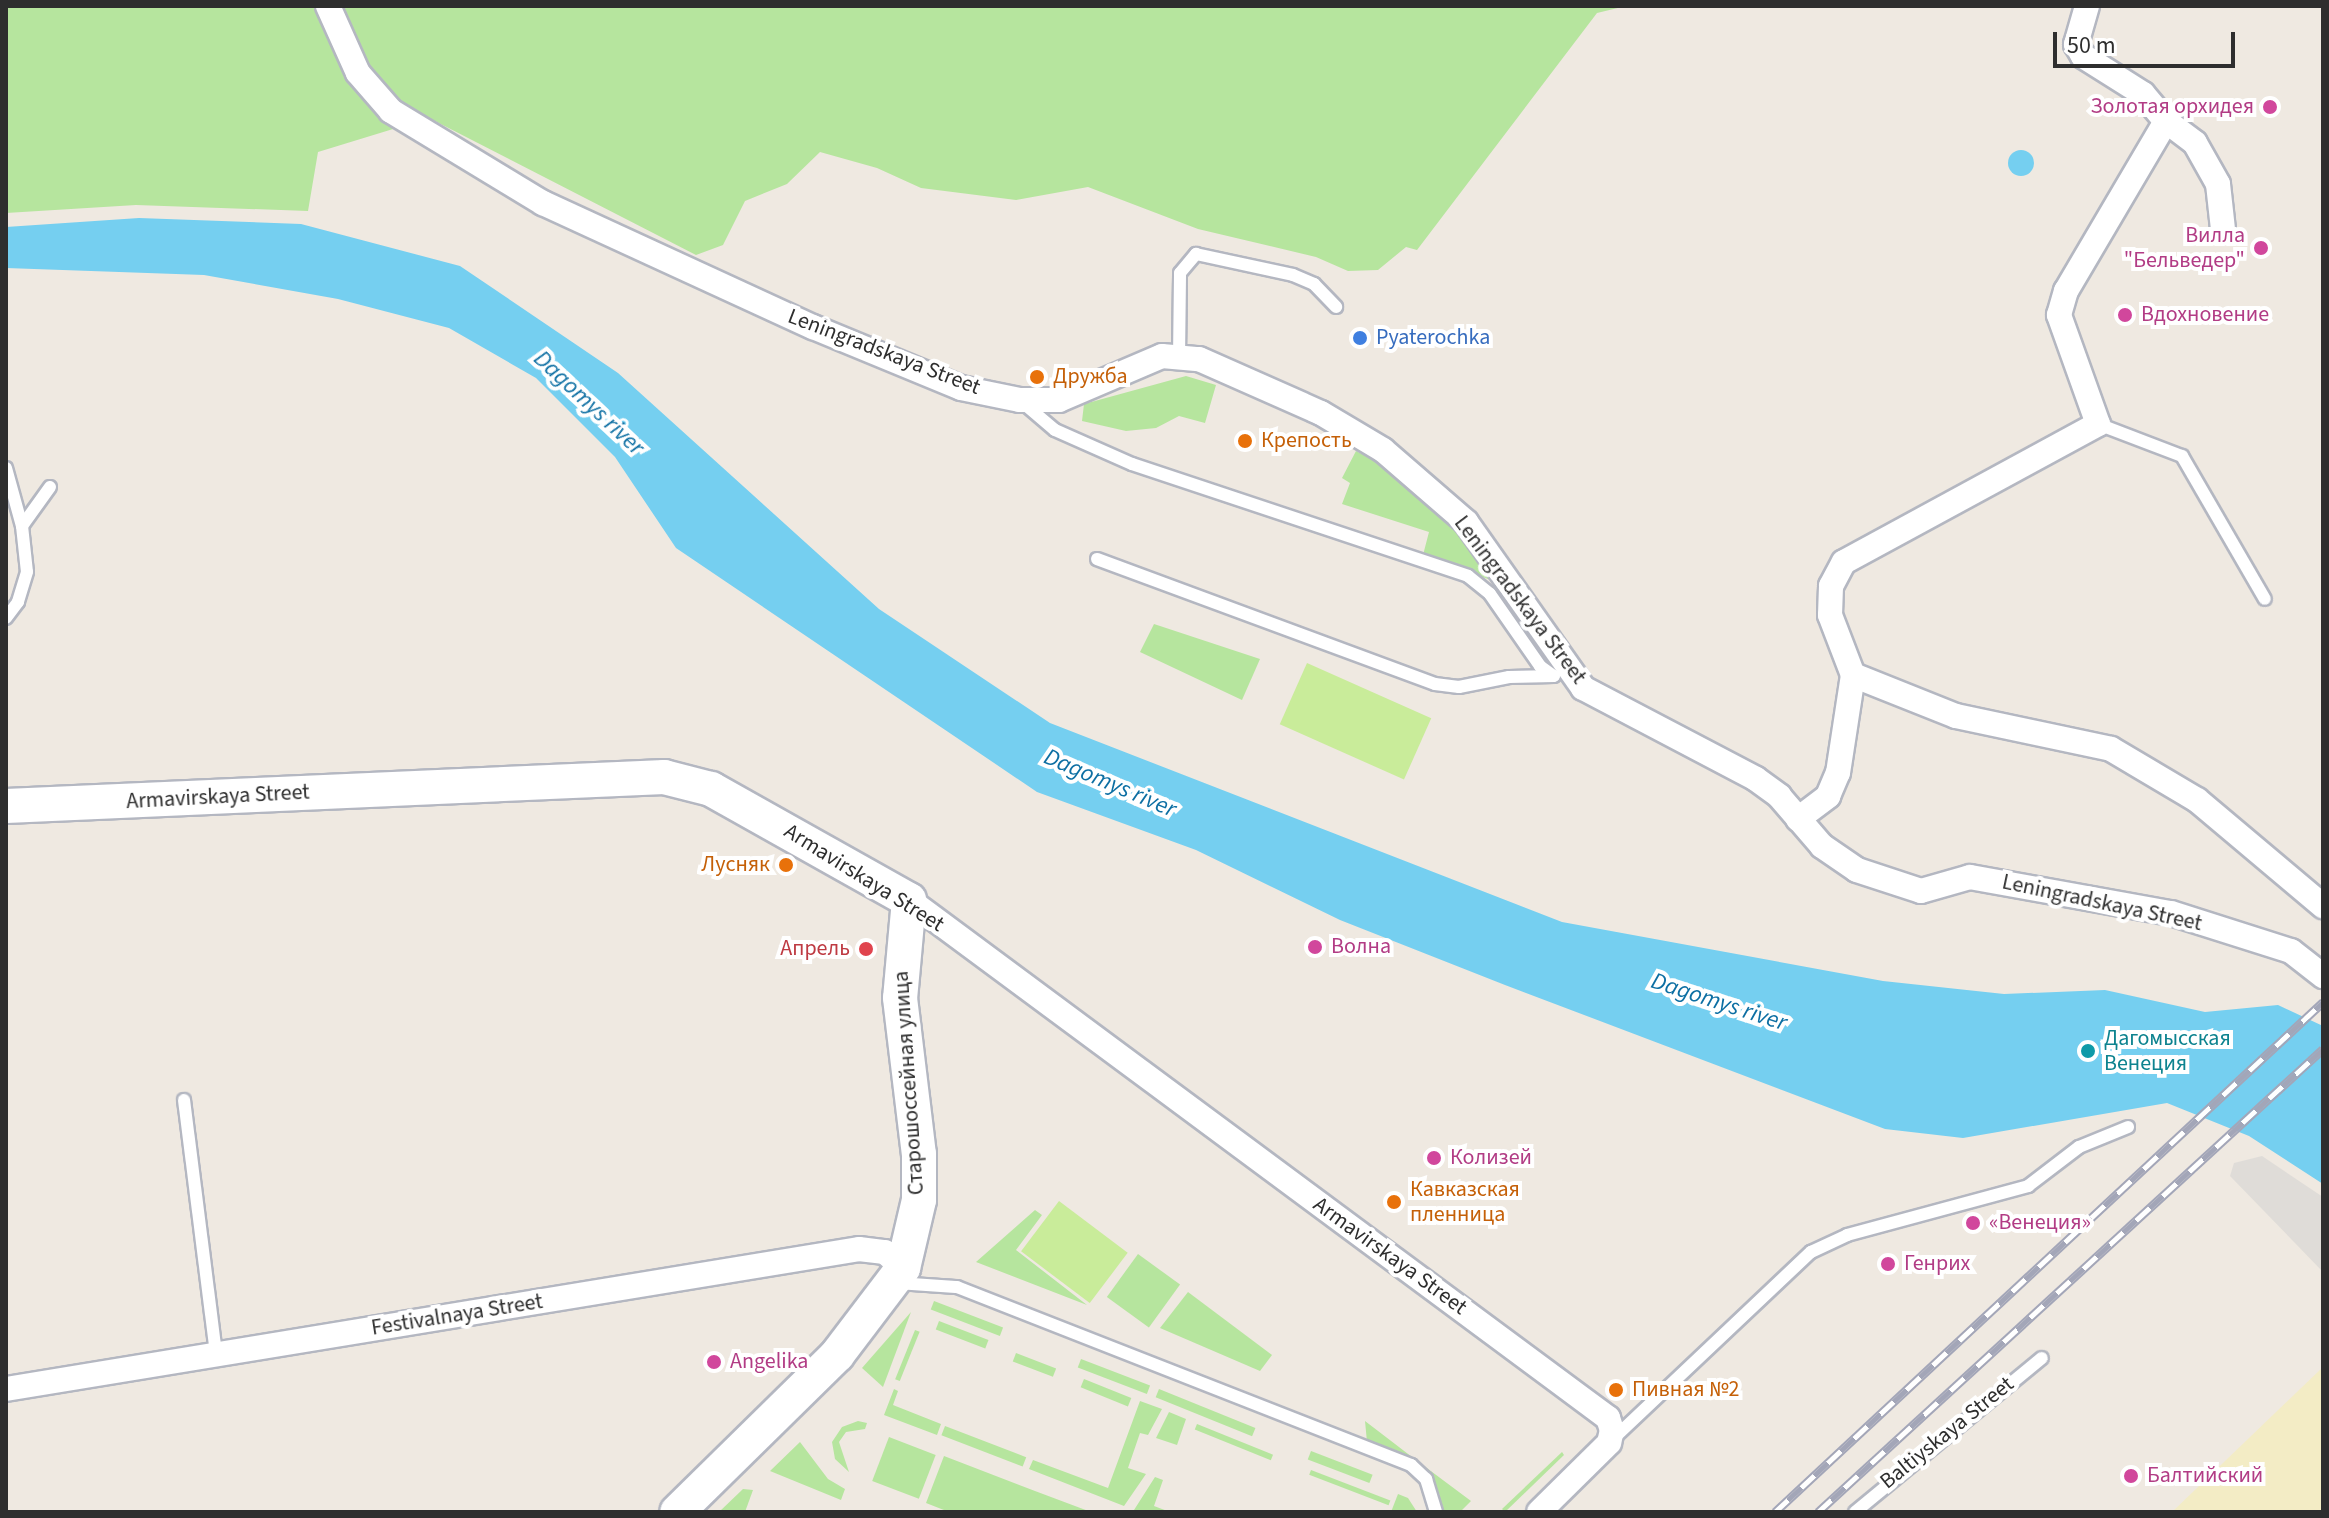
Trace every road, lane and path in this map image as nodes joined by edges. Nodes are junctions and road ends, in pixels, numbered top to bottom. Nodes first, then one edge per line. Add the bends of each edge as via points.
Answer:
1 (328, 6) edge
2 (2087, 6) edge
3 (2166, 121) junction
4 (2223, 229) dead end
5 (1336, 307) dead end
6 (1179, 358) junction
7 (1020, 400) junction
8 (2098, 424) junction
9 (6, 468) edge
10 (50, 487) dead end
11 (22, 526) junction
12 (1097, 559) dead end
13 (2265, 599) dead end
14 (6, 618) edge
15 (1853, 675) junction
16 (1554, 676) junction
17 (1583, 688) junction
18 (6, 806) edge
19 (1798, 819) junction
20 (909, 900) junction
21 (2323, 906) edge
22 (2323, 976) edge
23 (184, 1100) dead end
24 (2128, 1127) dead end
25 (897, 1276) junction
26 (216, 1355) junction
27 (2042, 1358) dead end
28 (6, 1389) edge
29 (1610, 1436) junction
30 (677, 1512) edge
31 (1436, 1512) edge
32 (1539, 1512) edge
33 (1855, 1512) edge

1 - 7 street, Leningradskaya Street via 358,73 391,111 543,203 813,327 961,388
2 - 3 street via 2076,44 2083,56 2143,94
3 - 4 street via 2195,143 2218,184
3 - 8 street via 2066,291 2059,315
5 - 6 lane via 1314,284 1293,275 1196,254 1180,273
6 - 7 street, Leningradskaya Street via 1162,356 1059,400
6 - 17 street, Leningradskaya Street via 1199,359 1260,382 1383,450 1466,522
7 - 16 lane via 1055,430 1132,464 1468,576 1490,594 1540,666
8 - 13 lane via 2182,456
8 - 15 street via 1844,562 1831,586 1830,615
9 - 11 lane
10 - 11 lane
11 - 14 lane via 27,572 18,602
12 - 16 lane via 1435,684 1459,687 1509,677
15 - 19 street via 1838,773 1828,796
15 - 21 street via 1956,716 2111,749 2197,800
16 - 17 lane
17 - 19 street, Leningradskaya Street via 1756,779
18 - 20 street, Armavirskaya Street via 664,777 711,789
19 - 22 street, Leningradskaya Street via 1822,846 1857,870 1896,884 1921,891 1970,877 2141,906 2291,951
20 - 25 street, Старошоссейная улица via 900,998 919,1154 919,1200
20 - 29 street, Armavirskaya Street via 1608,1418
23 - 26 lane
24 - 29 lane via 2079,1147 2028,1186 1847,1235 1811,1252
25 - 26 street, Festivalnaya Street via 885,1252 859,1249
25 - 30 street, Старошоссейная улица via 837,1355
25 - 31 lane via 957,1287 1405,1463 1426,1479
26 - 28 street, Festivalnaya Street
27 - 33 lane, Baltiyskaya Street
29 - 32 street

